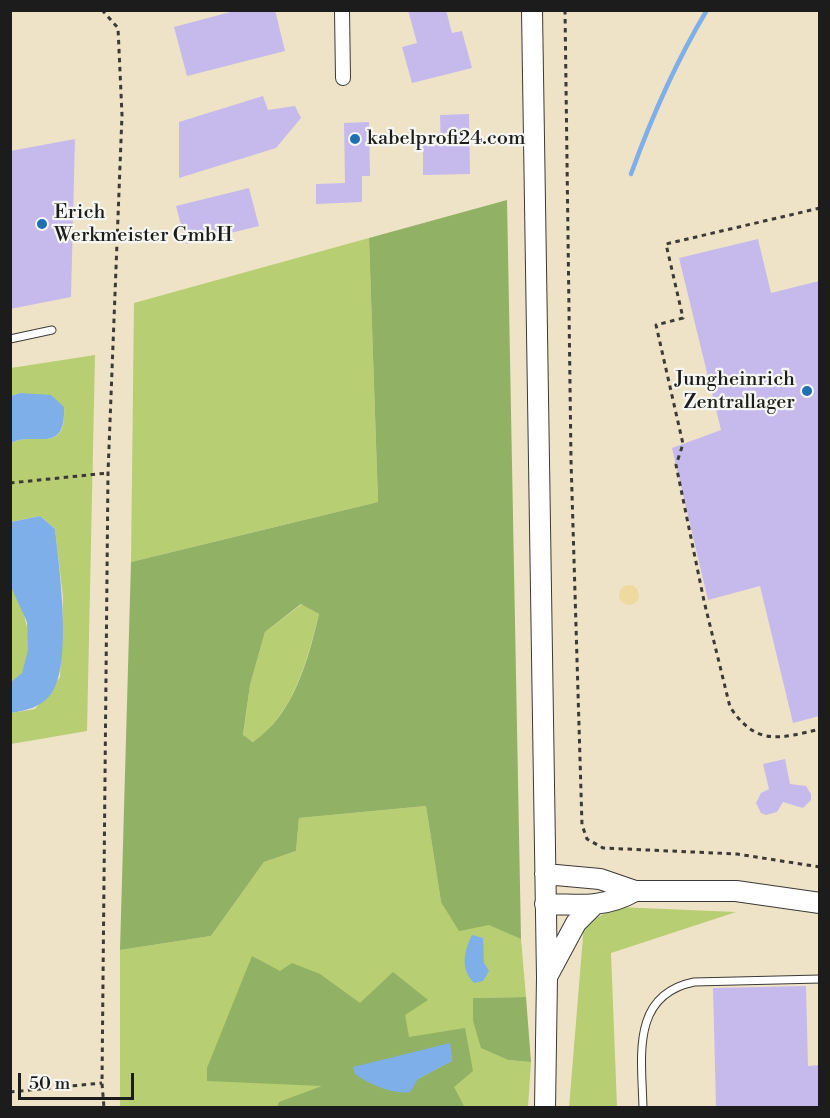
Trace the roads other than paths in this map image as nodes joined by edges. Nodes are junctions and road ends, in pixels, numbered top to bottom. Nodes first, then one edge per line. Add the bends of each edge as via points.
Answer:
1 (342, 10) edge
2 (532, 10) edge
3 (343, 78) dead end
4 (52, 330) dead end
5 (10, 339) edge
6 (545, 874) junction
7 (635, 891) junction
8 (819, 903) edge
9 (545, 904) junction
10 (595, 904) junction
11 (547, 977) junction
12 (819, 979) edge
13 (545, 1107) edge
14 (643, 1107) edge

1 - 3 street
2 - 6 main road
4 - 5 lane
6 - 7 main road via 600,879
6 - 9 main road
7 - 8 main road via 736,891
7 - 10 main road via 617,901
9 - 10 main road
9 - 11 main road
10 - 11 main road via 576,923
11 - 13 main road
12 - 14 lane via 694,982 678,985 666,993 648,1015 643,1032

